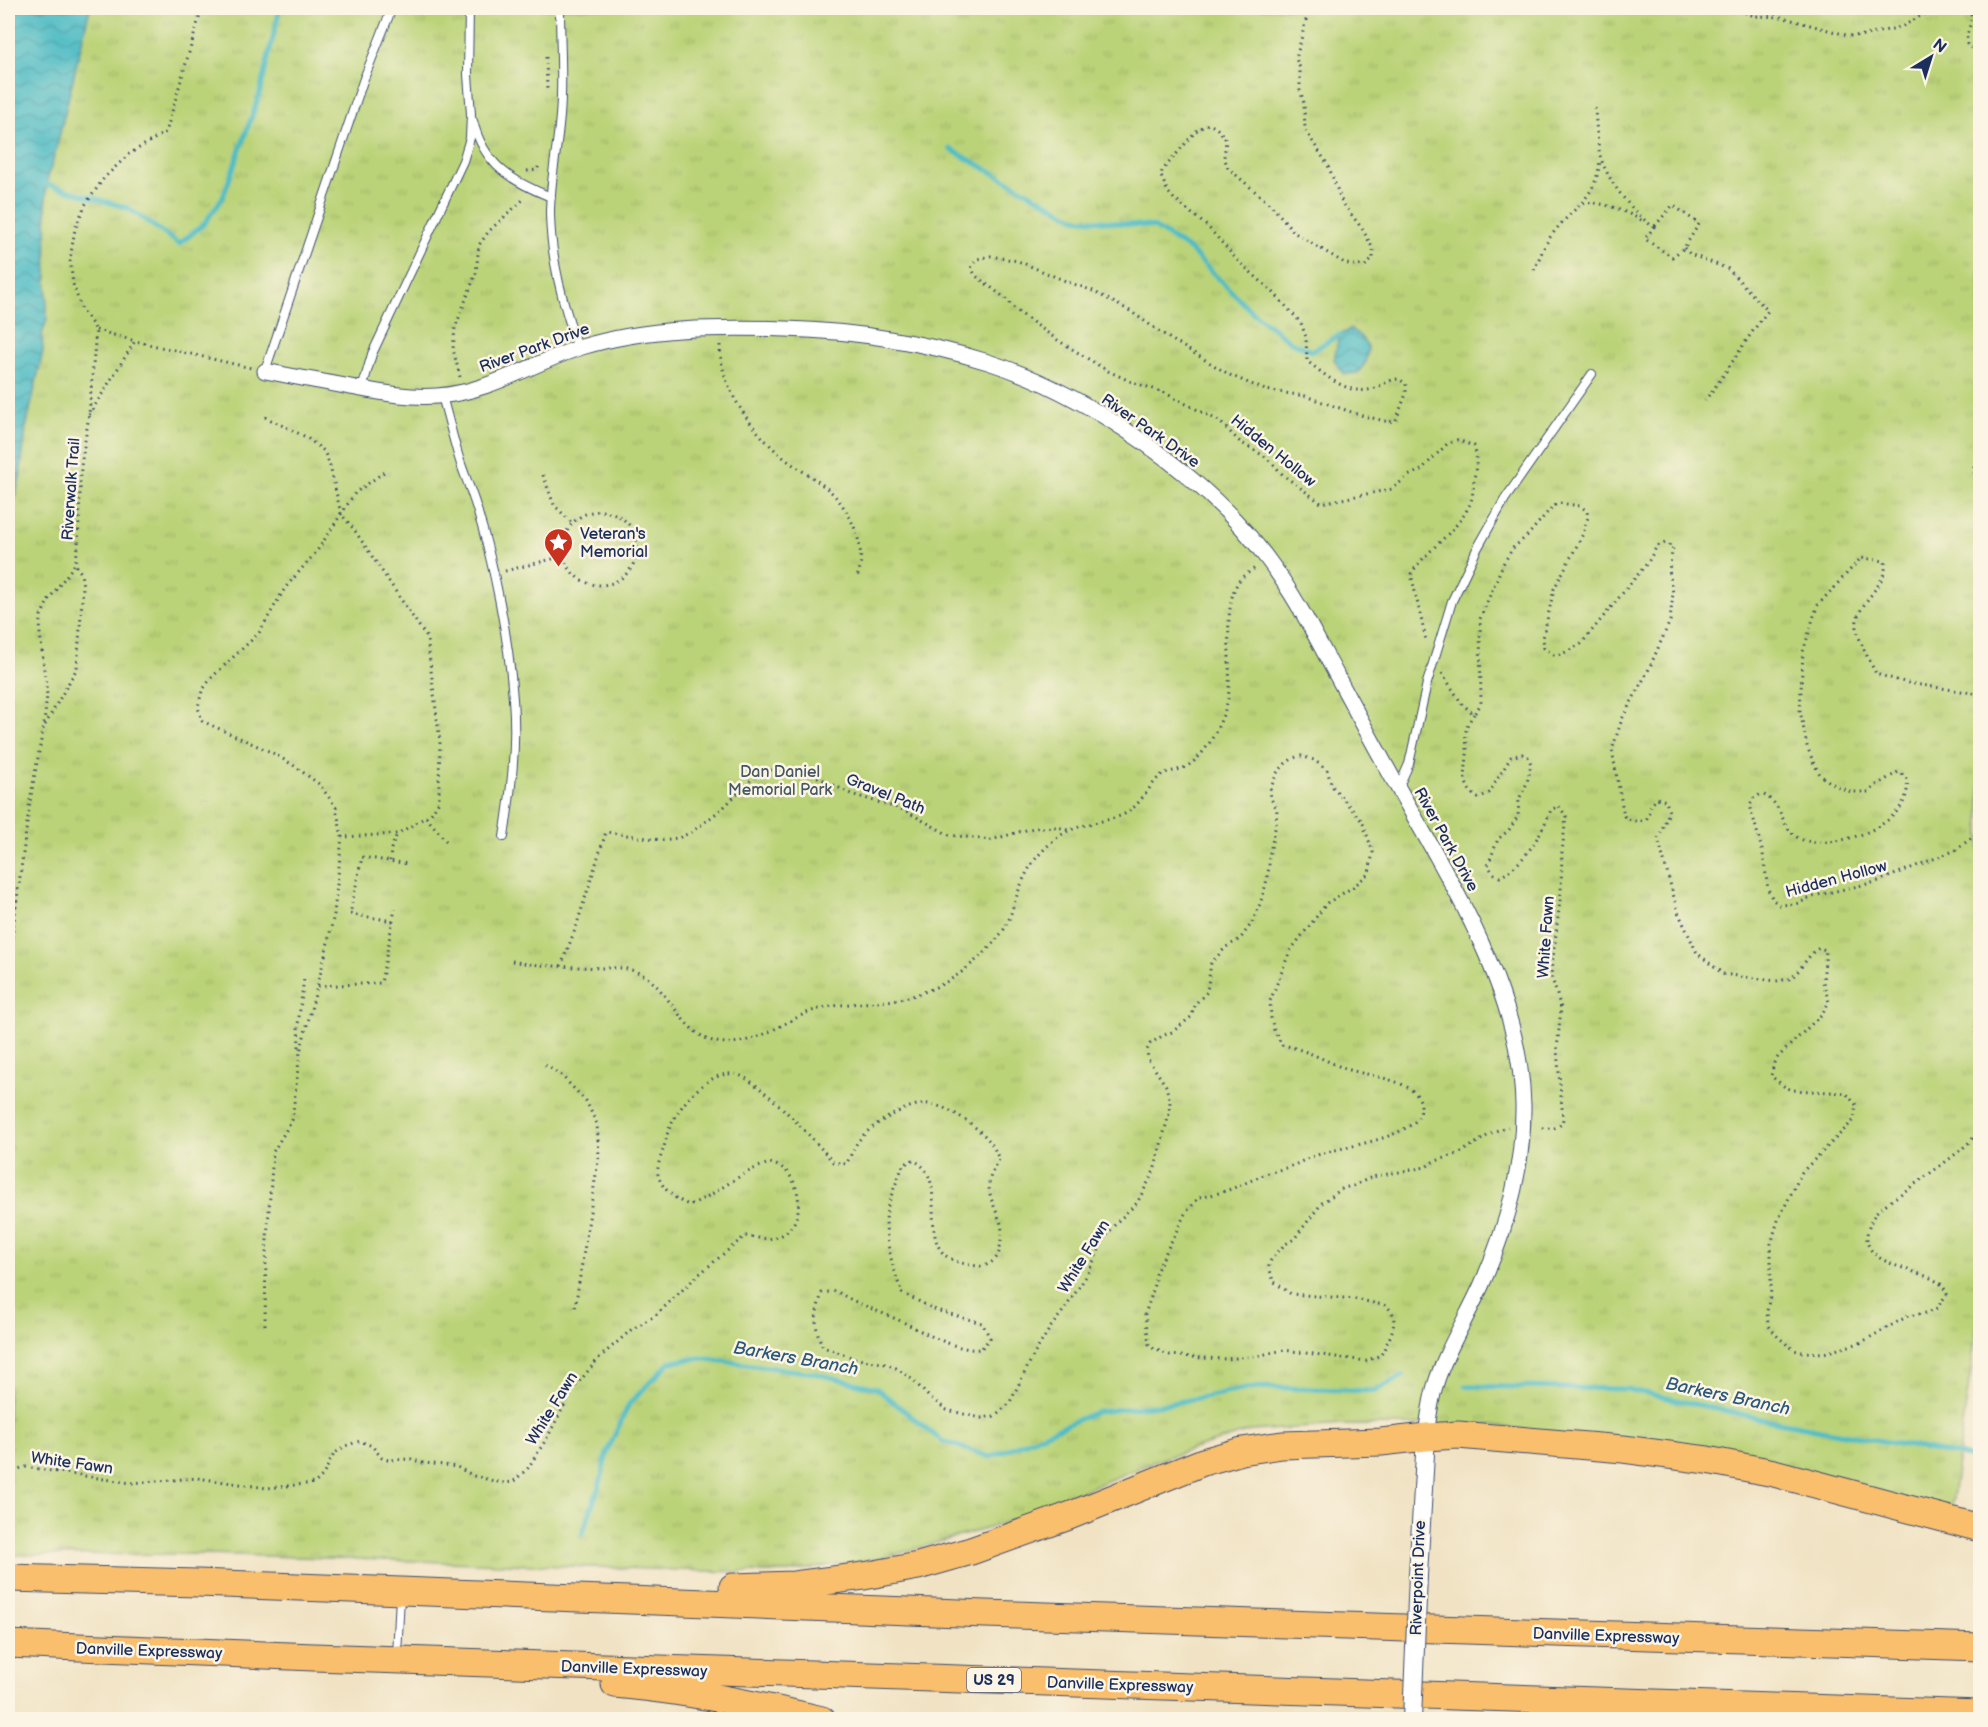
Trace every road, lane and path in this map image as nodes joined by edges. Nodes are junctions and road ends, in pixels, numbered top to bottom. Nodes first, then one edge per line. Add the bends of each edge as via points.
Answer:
1 (202, 8) edge
2 (392, 8) edge
3 (469, 8) edge
4 (560, 8) edge
5 (1309, 8) edge
6 (1734, 8) edge
7 (1935, 8) edge
8 (1969, 8) edge
9 (1980, 54) edge
10 (546, 57) dead end
11 (547, 94) dead end
12 (1595, 108) dead end
13 (471, 114) junction
14 (542, 157) dead end
15 (1600, 157) junction
16 (524, 170) dead end
17 (532, 189) junction
18 (551, 197) junction
19 (1583, 203) junction
20 (1649, 224) junction
21 (1654, 227) junction
22 (1684, 248) junction
23 (1534, 270) dead end
24 (720, 328) junction
25 (96, 330) junction
26 (135, 341) junction
27 (578, 348) junction
28 (265, 371) junction
29 (1592, 374) dead end
30 (362, 389) junction
31 (466, 391) junction
32 (442, 396) junction
33 (1705, 400) dead end
34 (88, 416) junction
35 (265, 417) dead end
36 (1980, 456) edge
37 (384, 472) dead end
38 (543, 475) dead end
39 (1980, 503) edge
40 (340, 514) junction
41 (572, 524) junction
42 (564, 556) junction
43 (1268, 558) junction
44 (75, 564) junction
45 (493, 574) junction
46 (857, 577) dead end
47 (1434, 658) junction
48 (1980, 694) edge
49 (1474, 714) junction
50 (44, 726) junction
51 (1398, 788) junction
52 (426, 817) junction
53 (1068, 830) junction
54 (1980, 831) edge
55 (397, 834) junction
56 (342, 837) junction
57 (504, 837) dead end
58 (446, 841) dead end
59 (390, 862) junction
60 (408, 864) dead end
61 (395, 909) dead end
62 (393, 921) junction
63 (512, 961) dead end
64 (561, 966) junction
65 (8, 967) edge
66 (304, 978) dead end
67 (318, 986) junction
68 (1980, 997) edge
69 (300, 1052) junction
70 (1980, 1057) edge
71 (545, 1065) dead end
72 (1521, 1128) junction
73 (1980, 1128) edge
74 (574, 1308) dead end
75 (265, 1325) dead end
76 (1426, 1437) junction
77 (8, 1472) edge
78 (1980, 1528) edge
79 (8, 1578) edge
80 (400, 1591) junction
81 (445, 1593) junction
82 (8, 1644) edge
83 (1980, 1647) edge
84 (314, 1657) junction
85 (397, 1659) junction
86 (1980, 1714) edge
87 (822, 1719) edge
88 (1412, 1719) edge

1 - 25 path via 166,132 129,154 104,178 85,205 75,229 70,259 73,284 81,308
2 - 28 lane via 363,81
3 - 13 lane
4 - 18 lane via 559,138
5 - 47 path, Hidden Hollow via 1296,59 1305,130 1328,165 1342,202 1364,230 1373,259 1365,266 1346,264 1304,241 1271,205 1228,168 1224,157 1226,140 1214,126 1208,124 1196,131 1161,176 1173,199 1208,226 1301,323 1307,361 1347,389 1371,390 1392,379 1406,384 1396,420 1360,416 1305,396 1265,390 1230,375 1091,290 1018,261 992,256 977,259 971,268 1017,311 1059,341 1108,370 1219,421 1240,442 1264,456 1321,503 1392,489 1457,440 1474,447 1477,454 1470,505 1457,525 1419,561 1411,574 1425,638
6 - 7 path via 1754,16 1781,17 1850,36 1901,27
8 - 9 path via 1972,18 1966,40
10 - 11 path
12 - 15 path
13 - 17 lane via 476,134 492,161 508,176
13 - 30 lane via 470,138 463,161 372,354
14 - 16 path via 537,170
15 - 19 path via 1599,174
15 - 20 path via 1618,190
17 - 18 lane
17 - 31 path via 479,245 477,273 455,328 453,349
18 - 27 lane via 558,286
19 - 20 path via 1607,205
19 - 23 path via 1554,231
20 - 21 path
21 - 22 path via 1645,239 1671,257
21 - 22 path via 1673,205 1698,224
22 - 33 path via 1728,269 1768,311
24 - 27 street, River Park Drive via 645,334
24 - 43 street, River Park Drive via 867,336 928,346 992,363 1042,384 1112,422 1177,466 1225,510
24 - 46 path via 723,371 739,405 778,453 833,494 844,508 860,549
25 - 26 path
25 - 34 path, Riverwalk Trail
26 - 28 path
26 - 34 path, Riverwalk Trail
27 - 31 street, River Park Drive
28 - 30 street, River Park Drive
29 - 47 lane via 1505,498 1452,601
30 - 32 street, River Park Drive via 406,396
31 - 32 street, River Park Drive
32 - 45 lane
34 - 44 path, Riverwalk Trail
35 - 40 path via 306,437 324,452
36 - 39 path via 1974,467
37 - 40 path via 355,493
38 - 41 path via 556,507
40 - 52 path via 428,638 440,764 439,801
40 - 56 path via 317,551 285,588 260,633 211,678 198,707 202,721 271,752 319,784 336,807
41 - 42 path via 564,540
41 - 42 path via 587,513 613,513 633,530 637,556 628,572 603,585 576,575
42 - 45 path
43 - 51 street, River Park Drive via 1300,608
43 - 53 path, Gravel Path via 1239,580 1234,592 1229,616 1228,699 1209,744 1183,769 1164,773 1122,816
44 - 50 path, Riverwalk Trail via 83,587 76,668
44 - 50 path, Riverwalk Trail via 40,616 47,695
45 - 57 lane via 513,699 514,744
47 - 49 path, Hidden Hollow via 1462,704
47 - 51 lane via 1409,764
48 - 54 path, Hidden Hollow via 1876,674 1859,642 1858,616 1886,568 1885,561 1861,558 1817,606 1803,652 1800,710 1807,746 1821,776 1851,792 1869,792 1898,772 1908,780 1906,796 1889,819 1874,828 1855,838 1822,843 1793,835 1780,810 1766,796 1761,794 1750,805 1768,889 1780,905 1876,882 1956,850
49 - 72 path, White Fawn via 1466,730 1468,754 1464,767 1473,795 1478,798 1489,793 1511,757 1522,754 1532,764 1518,816 1492,852 1488,865 1492,873 1500,877 1511,871 1540,836 1551,810 1559,806 1566,816 1551,975 1561,1008 1557,1050 1563,1119 1555,1128
49 - 73 path via 1481,704 1480,619 1513,548 1553,506 1580,506 1588,517 1554,589 1543,638 1544,648 1554,655 1581,644 1658,546 1665,543 1673,547 1669,570 1673,593 1670,621 1622,719 1612,750 1624,816 1640,822 1647,818 1657,798 1666,801 1669,812 1658,839 1678,912 1697,953 1723,974 1776,981 1790,979 1812,953 1819,948 1826,950 1823,982 1829,1002 1773,1063 1771,1076 1792,1089 1846,1094 1856,1105 1854,1120 1802,1172 1778,1220 1771,1244 1767,1311 1768,1325 1778,1337 1802,1352 1837,1351 1908,1316 1937,1308 1947,1294 1941,1284 1886,1263 1869,1248 1866,1238 1872,1217 1879,1209 1955,1156
50 - 65 path, Riverwalk Trail
51 - 72 street, River Park Drive via 1463,904 1503,997 1520,1070
52 - 55 path
52 - 58 path
53 - 64 path, Gravel Path via 1032,860 1007,924 960,974 924,992 889,1001 853,1003 811,1012 751,1040 725,1043 700,1035 652,981 631,970
53 - 64 path, Gravel Path via 1033,828 991,840 949,835 904,810 851,794 816,776 768,770 692,832 678,838 662,840 606,832
55 - 56 path
55 - 59 path
56 - 67 path via 334,914
59 - 60 path
59 - 62 path via 362,857 350,914
61 - 62 path
62 - 67 path via 381,983
63 - 64 path, Gravel Path
66 - 69 path via 298,1025
67 - 69 path
68 - 70 path via 1974,1020
69 - 75 path via 292,1120 273,1152
71 - 74 path via 561,1075 586,1101 597,1124 598,1155
72 - 76 street, River Park Drive via 1518,1174 1510,1206 1496,1250 1436,1382
72 - 77 path, White Fawn via 1495,1131 1460,1153 1426,1167 1372,1177 1342,1188 1322,1203 1294,1239 1271,1260 1273,1281 1291,1294 1356,1299 1387,1306 1393,1323 1381,1355 1366,1361 1284,1350 1226,1359 1203,1358 1170,1355 1149,1344 1145,1314 1157,1270 1185,1214 1199,1197 1220,1195 1308,1158 1400,1131 1418,1119 1421,1112 1418,1096 1402,1084 1343,1068 1282,1045 1274,1030 1270,1001 1290,951 1327,903 1369,873 1373,852 1362,821 1332,786 1327,770 1301,756 1277,773 1270,790 1277,809 1276,824 1266,884 1252,923 1240,939 1211,963 1207,992 1196,1003 1191,1017 1147,1050 1170,1102 1154,1171 1137,1203 1104,1239 1087,1275 1033,1356 1009,1404 994,1416 981,1418 947,1410 896,1368 823,1347 815,1330 822,1293 836,1291 921,1332 972,1350 981,1349 990,1338 982,1323 936,1310 902,1293 889,1247 887,1210 903,1166 913,1160 922,1164 930,1174 935,1232 941,1251 951,1259 982,1267 993,1262 999,1255 1002,1233 989,1184 999,1160 995,1146 946,1109 922,1104 869,1129 846,1164 833,1162 756,1085 737,1074 719,1076 706,1083 684,1103 670,1126 658,1166 659,1176 664,1188 689,1205 708,1198 736,1177 770,1163 788,1172 797,1190 798,1214 791,1228 772,1239 745,1236 656,1315 605,1352 573,1389 528,1468 513,1482 474,1476 457,1467 411,1459 388,1460 360,1441 334,1454 315,1483 267,1488 197,1478 131,1482 26,1467
76 - 78 highway via 1623,1449 1707,1461 1774,1473
76 - 81 highway via 1282,1444 1242,1451 1203,1462 972,1551 864,1576 794,1585 486,1586
76 - 88 street, Riverpoint Drive, bridge
79 - 80 highway, Danville Expressway
80 - 81 highway, Danville Expressway
80 - 85 lane
81 - 83 highway, Danville Expressway
82 - 84 highway, Danville Expressway / US 29
84 - 85 highway, Danville Expressway / US 29
84 - 87 highway via 363,1673 645,1686
85 - 86 highway, Danville Expressway / US 29

